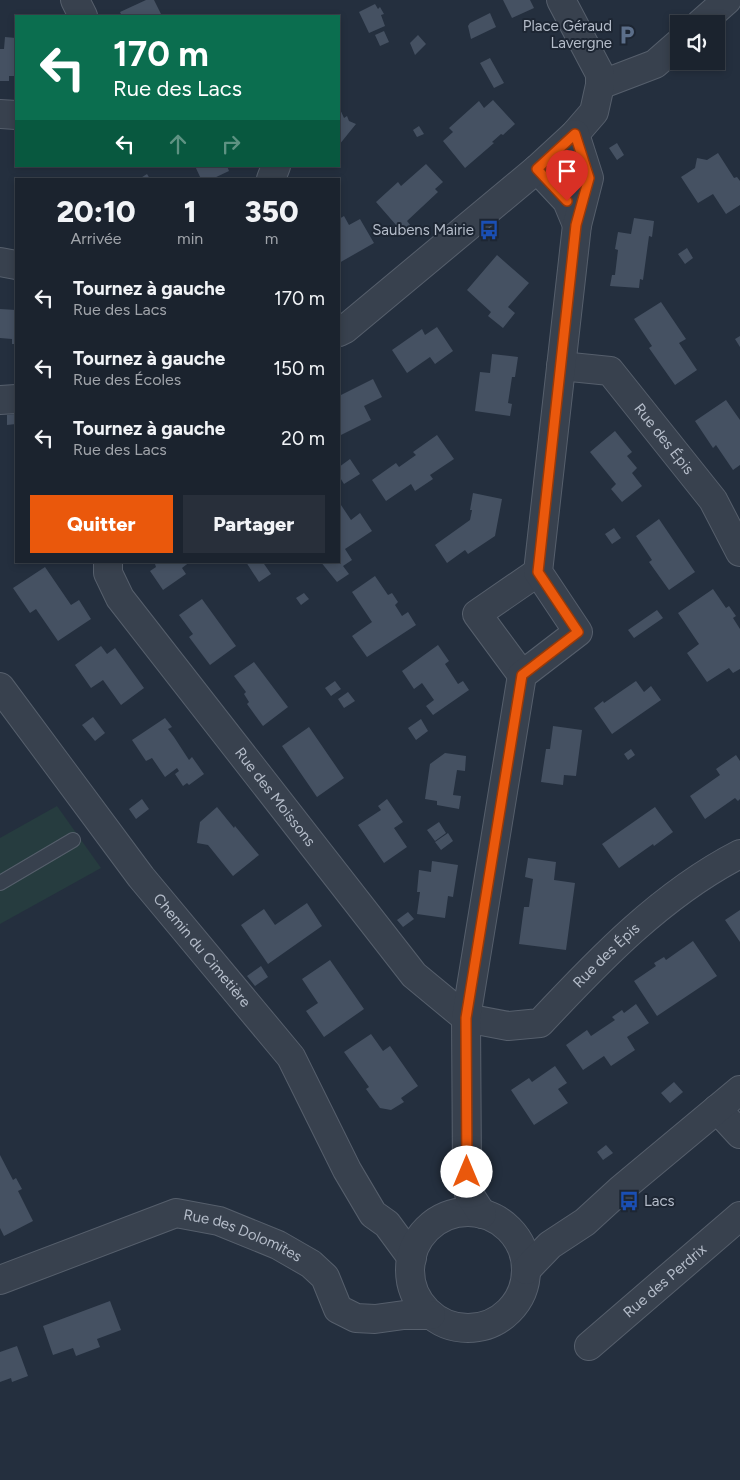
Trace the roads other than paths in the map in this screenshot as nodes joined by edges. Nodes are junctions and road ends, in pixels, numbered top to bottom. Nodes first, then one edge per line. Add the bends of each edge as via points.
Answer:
1 (75, 0) edge
2 (561, 0) edge
3 (727, 0) edge
4 (82, 15) edge
5 (710, 15) edge
6 (670, 51) edge
7 (600, 85) junction
8 (0, 114) edge
9 (15, 115) edge
10 (575, 134) junction
11 (537, 169) junction
12 (576, 225) junction
13 (0, 262) edge
14 (15, 264) edge
15 (340, 331) edge
16 (560, 366) junction
17 (15, 399) edge
18 (0, 400) edge
19 (740, 552) edge
20 (108, 563) edge
21 (538, 572) junction
22 (522, 675) junction
23 (0, 687) edge
24 (73, 840) dead end
25 (740, 854) edge
26 (0, 882) edge
27 (466, 1018) junction
28 (740, 1090) edge
29 (717, 1109) junction
30 (740, 1134) edge
31 (467, 1172) junction
32 (482, 1214) junction
33 (740, 1216) edge
34 (442, 1220) junction
35 (387, 1224) junction
36 (516, 1238) junction
37 (561, 1239) junction
38 (412, 1258) junction
39 (526, 1270) junction
40 (0, 1280) edge
41 (413, 1290) junction
42 (431, 1315) junction
43 (375, 1319) junction
44 (589, 1346) dead end

1 - 4 street
2 - 7 street via 600,74
3 - 5 street
6 - 7 street via 655,64
7 - 10 street via 594,112
8 - 9 street
10 - 11 street
10 - 12 street via 589,178
11 - 12 street via 567,201
11 - 15 street
12 - 16 street
13 - 14 street
16 - 19 street, Rue des Épis via 610,371 713,500
16 - 21 street
17 - 18 street
20 - 27 street, Rue des Moissons via 108,573 120,598 414,975
21 - 22 street via 578,632
21 - 22 street via 477,614
22 - 27 street
23 - 35 street, Chemin du Cimetière via 141,877 292,1057 347,1170 373,1214
24 - 26 lane
25 - 27 street, Rue des Épis via 665,903 623,938 540,1023 508,1026
27 - 31 street
28 - 29 street
29 - 30 street
29 - 37 street
31 - 32 street via 469,1194
31 - 34 street via 463,1195
32 - 34 street via 472,1212
32 - 36 street via 501,1222
33 - 44 street, Rue des Perdrix
34 - 35 street
34 - 38 street via 418,1242
35 - 38 street, Chemin du Cimetière
36 - 37 street via 541,1242
36 - 39 street via 526,1261
37 - 39 street via 540,1254
38 - 41 street
39 - 42 street via 526,1281 518,1300 505,1315 487,1325 467,1329 448,1325
40 - 43 street, Rue des Dolomites via 176,1214 219,1221 278,1245 312,1264 325,1277 338,1309 356,1318
41 - 42 street
41 - 43 street via 394,1309
42 - 43 street, Rue des Dolomites

